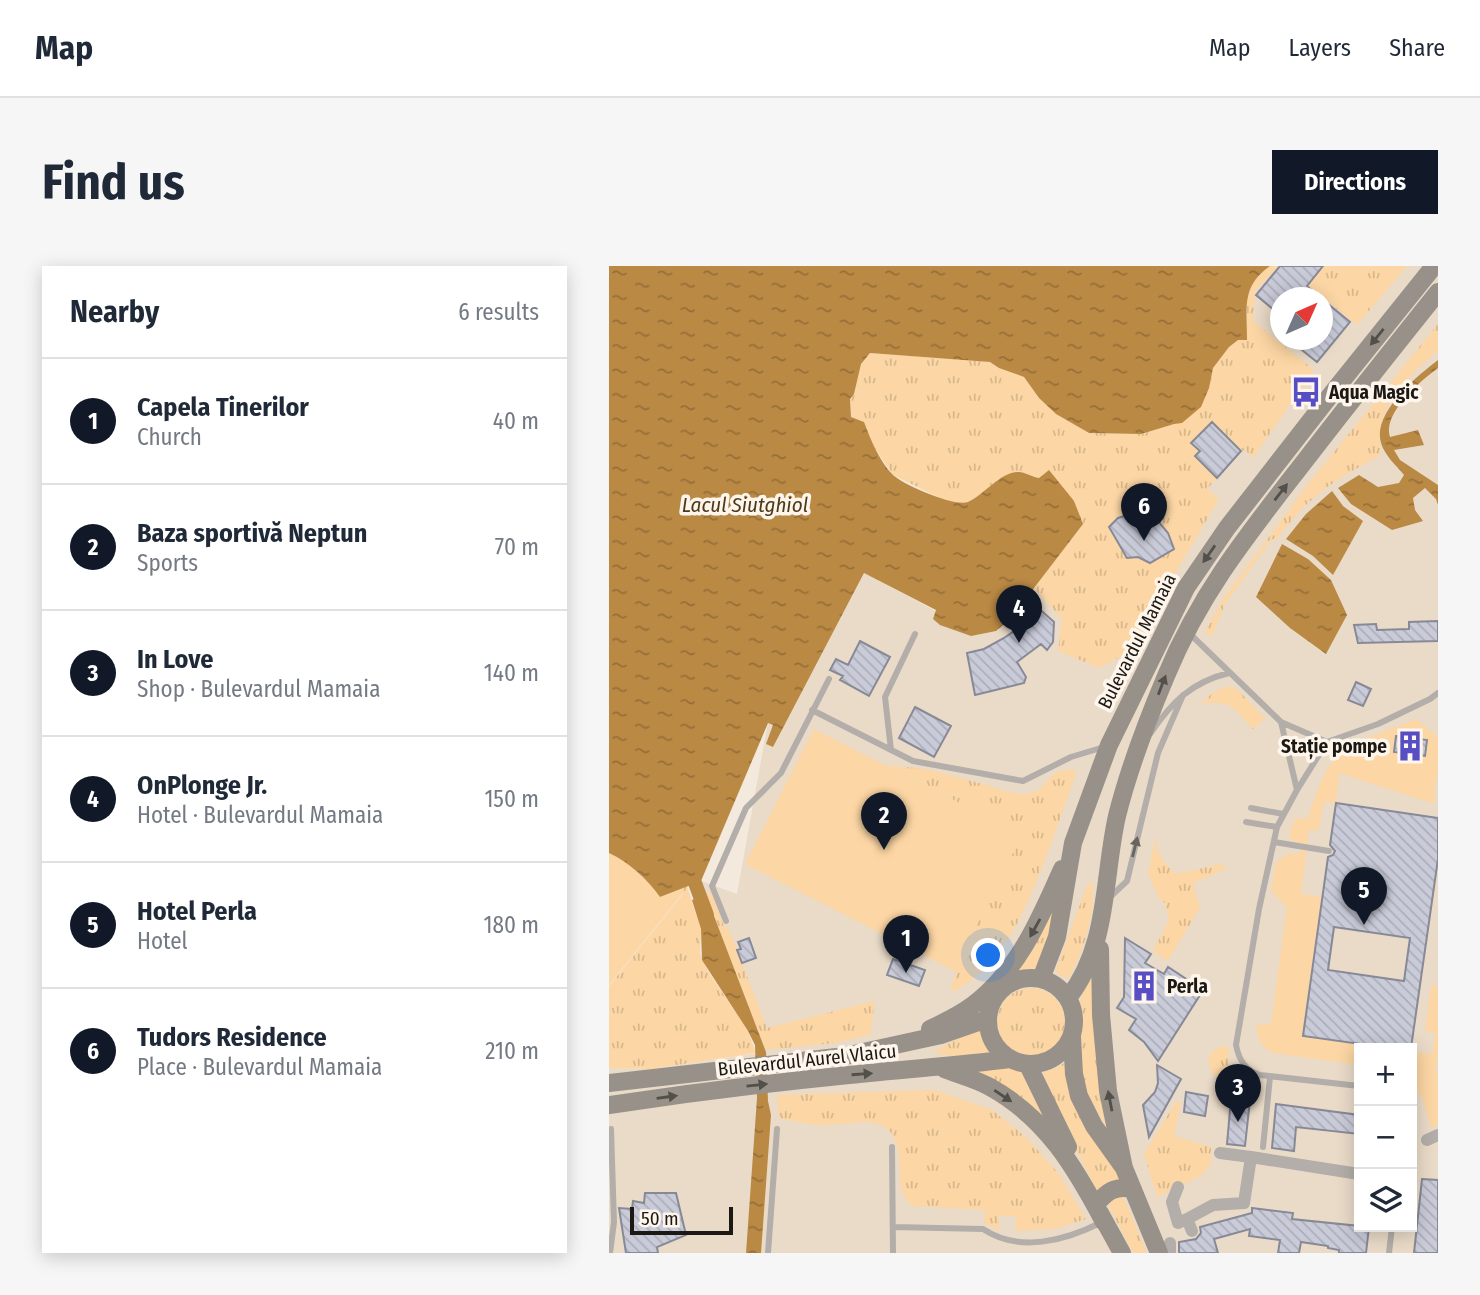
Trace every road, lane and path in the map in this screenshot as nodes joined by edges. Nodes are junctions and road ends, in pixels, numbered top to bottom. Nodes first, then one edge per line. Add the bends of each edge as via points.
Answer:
1 (1434, 266) edge
2 (1438, 292) edge
3 (1186, 630) junction
4 (915, 634) dead end
5 (1229, 673) junction
6 (829, 679) dead end
7 (1438, 693) edge
8 (1182, 695) junction
9 (812, 710) junction
10 (1281, 722) junction
11 (1327, 743) junction
12 (1109, 745) junction
13 (891, 750) junction
14 (1135, 756) junction
15 (1297, 790) junction
16 (1251, 808) dead end
17 (1283, 814) junction
18 (1246, 822) dead end
19 (1277, 827) junction
20 (1274, 842) junction
21 (1073, 843) junction
22 (1329, 851) dead end
23 (1103, 904) junction
24 (726, 921) dead end
25 (1101, 925) junction
26 (1041, 979) junction
27 (1068, 998) junction
28 (988, 1019) junction
29 (1072, 1037) junction
30 (899, 1045) junction
31 (1010, 1059) junction
32 (1028, 1065) junction
33 (941, 1068) junction
34 (1270, 1077) junction
35 (610, 1083) edge
36 (1354, 1085) edge
37 (609, 1105) edge
38 (611, 1129) dead end
39 (777, 1129) dead end
40 (892, 1147) dead end
41 (1262, 1147) dead end
42 (1220, 1153) dead end
43 (1251, 1157) junction
44 (1124, 1168) junction
45 (1354, 1173) edge
46 (1178, 1188) dead end
47 (1132, 1189) junction
48 (1096, 1204) junction
49 (1104, 1222) junction
50 (894, 1227) junction
51 (1391, 1232) edge
52 (1166, 1250) edge
53 (610, 1253) edge
54 (768, 1253) edge
55 (893, 1253) edge
56 (1122, 1253) edge
57 (1389, 1253) edge

1 -> 12 main road, Bulevardul Mamaia via 1243,507 1186,588
3 -> 2 main road, Bulevardul Mamaia via 1244,539
3 - 5 lane
14 -> 3 main road, Bulevardul Mamaia
4 - 13 lane via 885,697
5 - 8 lane via 1201,682
5 - 10 lane
6 - 9 lane
7 - 11 lane via 1378,724
8 - 14 lane
23 -> 8 lane via 1126,881 1158,753
9 - 13 lane
9 - 24 lane via 781,773 746,808 712,886
10 - 11 lane
10 - 15 lane
11 - 15 lane
12 - 13 lane via 1071,757 1023,781 913,761
12 - 21 main road, Bulevardul Mamaia
14 - 23 main road, Bulevardul Mamaia via 1117,819
15 - 17 lane
16 - 17 lane
17 - 19 lane
18 - 19 lane
19 - 20 lane
20 - 22 lane
20 - 34 lane via 1236,1045 1250,1072
21 - 26 main road, Bulevardul Mamaia via 1057,937
21 -> 30 main road via 1037,927 1000,978 961,1013
23 - 25 main road, Bulevardul Mamaia
25 - 27 main road, Bulevardul Mamaia via 1090,963
44 -> 25 main road via 1104,1053
26 - 27 main road
26 - 28 main road via 1010,983 994,998
27 - 29 main road via 1075,1017
28 - 30 main road, Bulevardul Aurel Vlaicu
28 - 31 main road via 991,1039
29 - 32 main road via 1059,1055
29 - 44 main road via 1079,1096
30 - 35 main road, Bulevardul Aurel Vlaicu via 845,1056
31 - 32 main road
31 - 33 main road, Bulevardul Aurel Vlaicu
32 - 48 main road
37 -> 33 main road, Bulevardul Aurel Vlaicu via 720,1089
33 -> 49 main road via 1006,1097 1042,1127 1069,1159
34 - 36 lane
34 - 41 lane
38 - 53 lane via 614,1222
39 - 54 lane
40 - 50 lane
42 - 43 street
43 - 45 street
43 - 46 street via 1244,1203 1213,1205 1189,1225 1178,1223 1172,1202
44 - 47 main road
47 - 48 main road via 1121,1186 1108,1191
47 - 52 main road
48 - 49 main road
49 - 50 lane via 1064,1239 1038,1243 1011,1243 983,1229
49 - 56 main road
50 - 55 lane
51 - 57 lane

